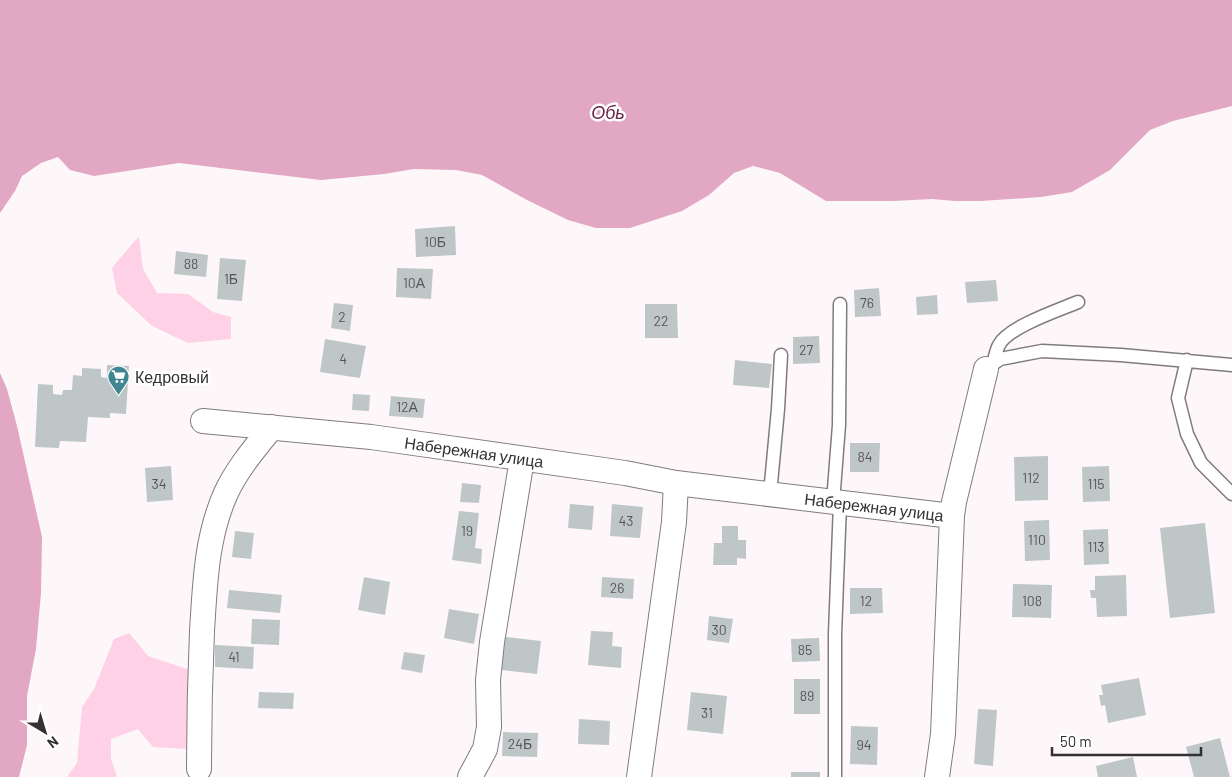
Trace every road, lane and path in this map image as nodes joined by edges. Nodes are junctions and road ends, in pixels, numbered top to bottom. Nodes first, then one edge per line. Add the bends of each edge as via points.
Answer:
1 (1078, 302) dead end
2 (840, 304) dead end
3 (781, 354) dead end
4 (1187, 360) junction
5 (1232, 365) edge
6 (990, 367) junction
7 (204, 421) dead end
8 (272, 427) junction
9 (522, 459) junction
10 (676, 483) junction
11 (770, 494) junction
12 (1232, 494) edge
13 (837, 502) junction
14 (952, 516) junction
15 (199, 769) dead end
16 (470, 777) edge
17 (639, 777) edge
18 (835, 777) edge
19 (937, 777) edge

1 - 6 lane via 1013,331 999,344
2 - 13 lane
3 - 11 lane
4 - 5 lane
4 - 6 lane via 1042,351 1000,359
4 - 12 lane via 1178,398 1187,434 1201,463
6 - 14 street, Набережная улица
7 - 8 street, Набережная улица
8 - 9 street, Набережная улица via 371,437
8 - 15 street via 236,474 210,541 200,668
9 - 10 street, Набережная улица
9 - 16 street via 492,642 488,680 489,727 485,749
10 - 11 street, Набережная улица
10 - 17 street via 674,522
11 - 13 street, Набережная улица
13 - 14 street, Набережная улица
13 - 18 lane
14 - 19 street, Набережная улица via 943,734

